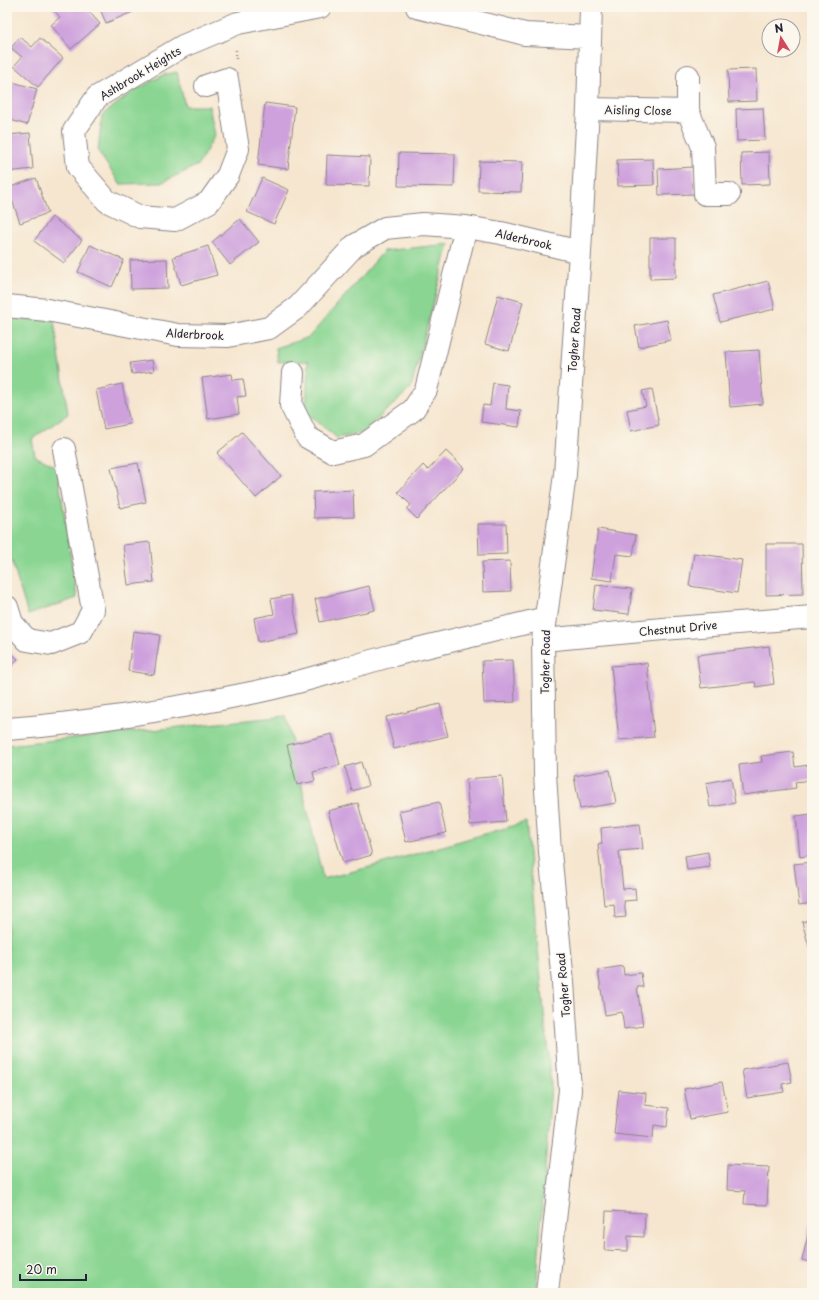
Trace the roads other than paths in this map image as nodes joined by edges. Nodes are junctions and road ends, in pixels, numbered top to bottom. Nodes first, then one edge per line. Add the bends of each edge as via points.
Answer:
1 (320, 7) edge
2 (417, 7) edge
3 (591, 7) edge
4 (590, 37) junction
5 (688, 76) dead end
6 (206, 86) dead end
7 (588, 109) junction
8 (688, 110) junction
9 (729, 194) dead end
10 (466, 228) junction
11 (580, 252) junction
12 (7, 306) edge
13 (293, 373) dead end
14 (64, 449) dead end
15 (7, 607) edge
16 (812, 617) edge
17 (546, 618) junction
18 (543, 640) junction
19 (7, 729) edge
20 (547, 1293) edge

1 - 6 street, Ashbrook Heights via 238,23 183,46 97,97 74,131 78,167 107,201 140,217 175,220 209,202 228,175 238,149 227,80
2 - 4 street via 525,34
3 - 4 street, Togher Road
4 - 7 street, Togher Road
5 - 8 street, Aisling Close
7 - 8 street, Aisling Close
7 - 11 street, Togher Road
8 - 9 street, Aisling Close via 702,146 705,194
10 - 11 street, Alderbrook via 501,233
10 - 12 street, Alderbrook via 423,224 385,228 354,246 298,307 269,328 228,336 178,335 47,310
10 - 13 street via 426,390 412,410 364,445 333,452 306,437 291,405
11 - 17 street, Togher Road via 565,474
14 - 15 street via 93,610 81,632 51,644 27,640 12,623
16 - 18 street, Chestnut Drive
17 - 18 street, Togher Road
17 - 19 street via 257,692 153,712 59,725
18 - 20 street, Togher Road via 545,774 570,1090

